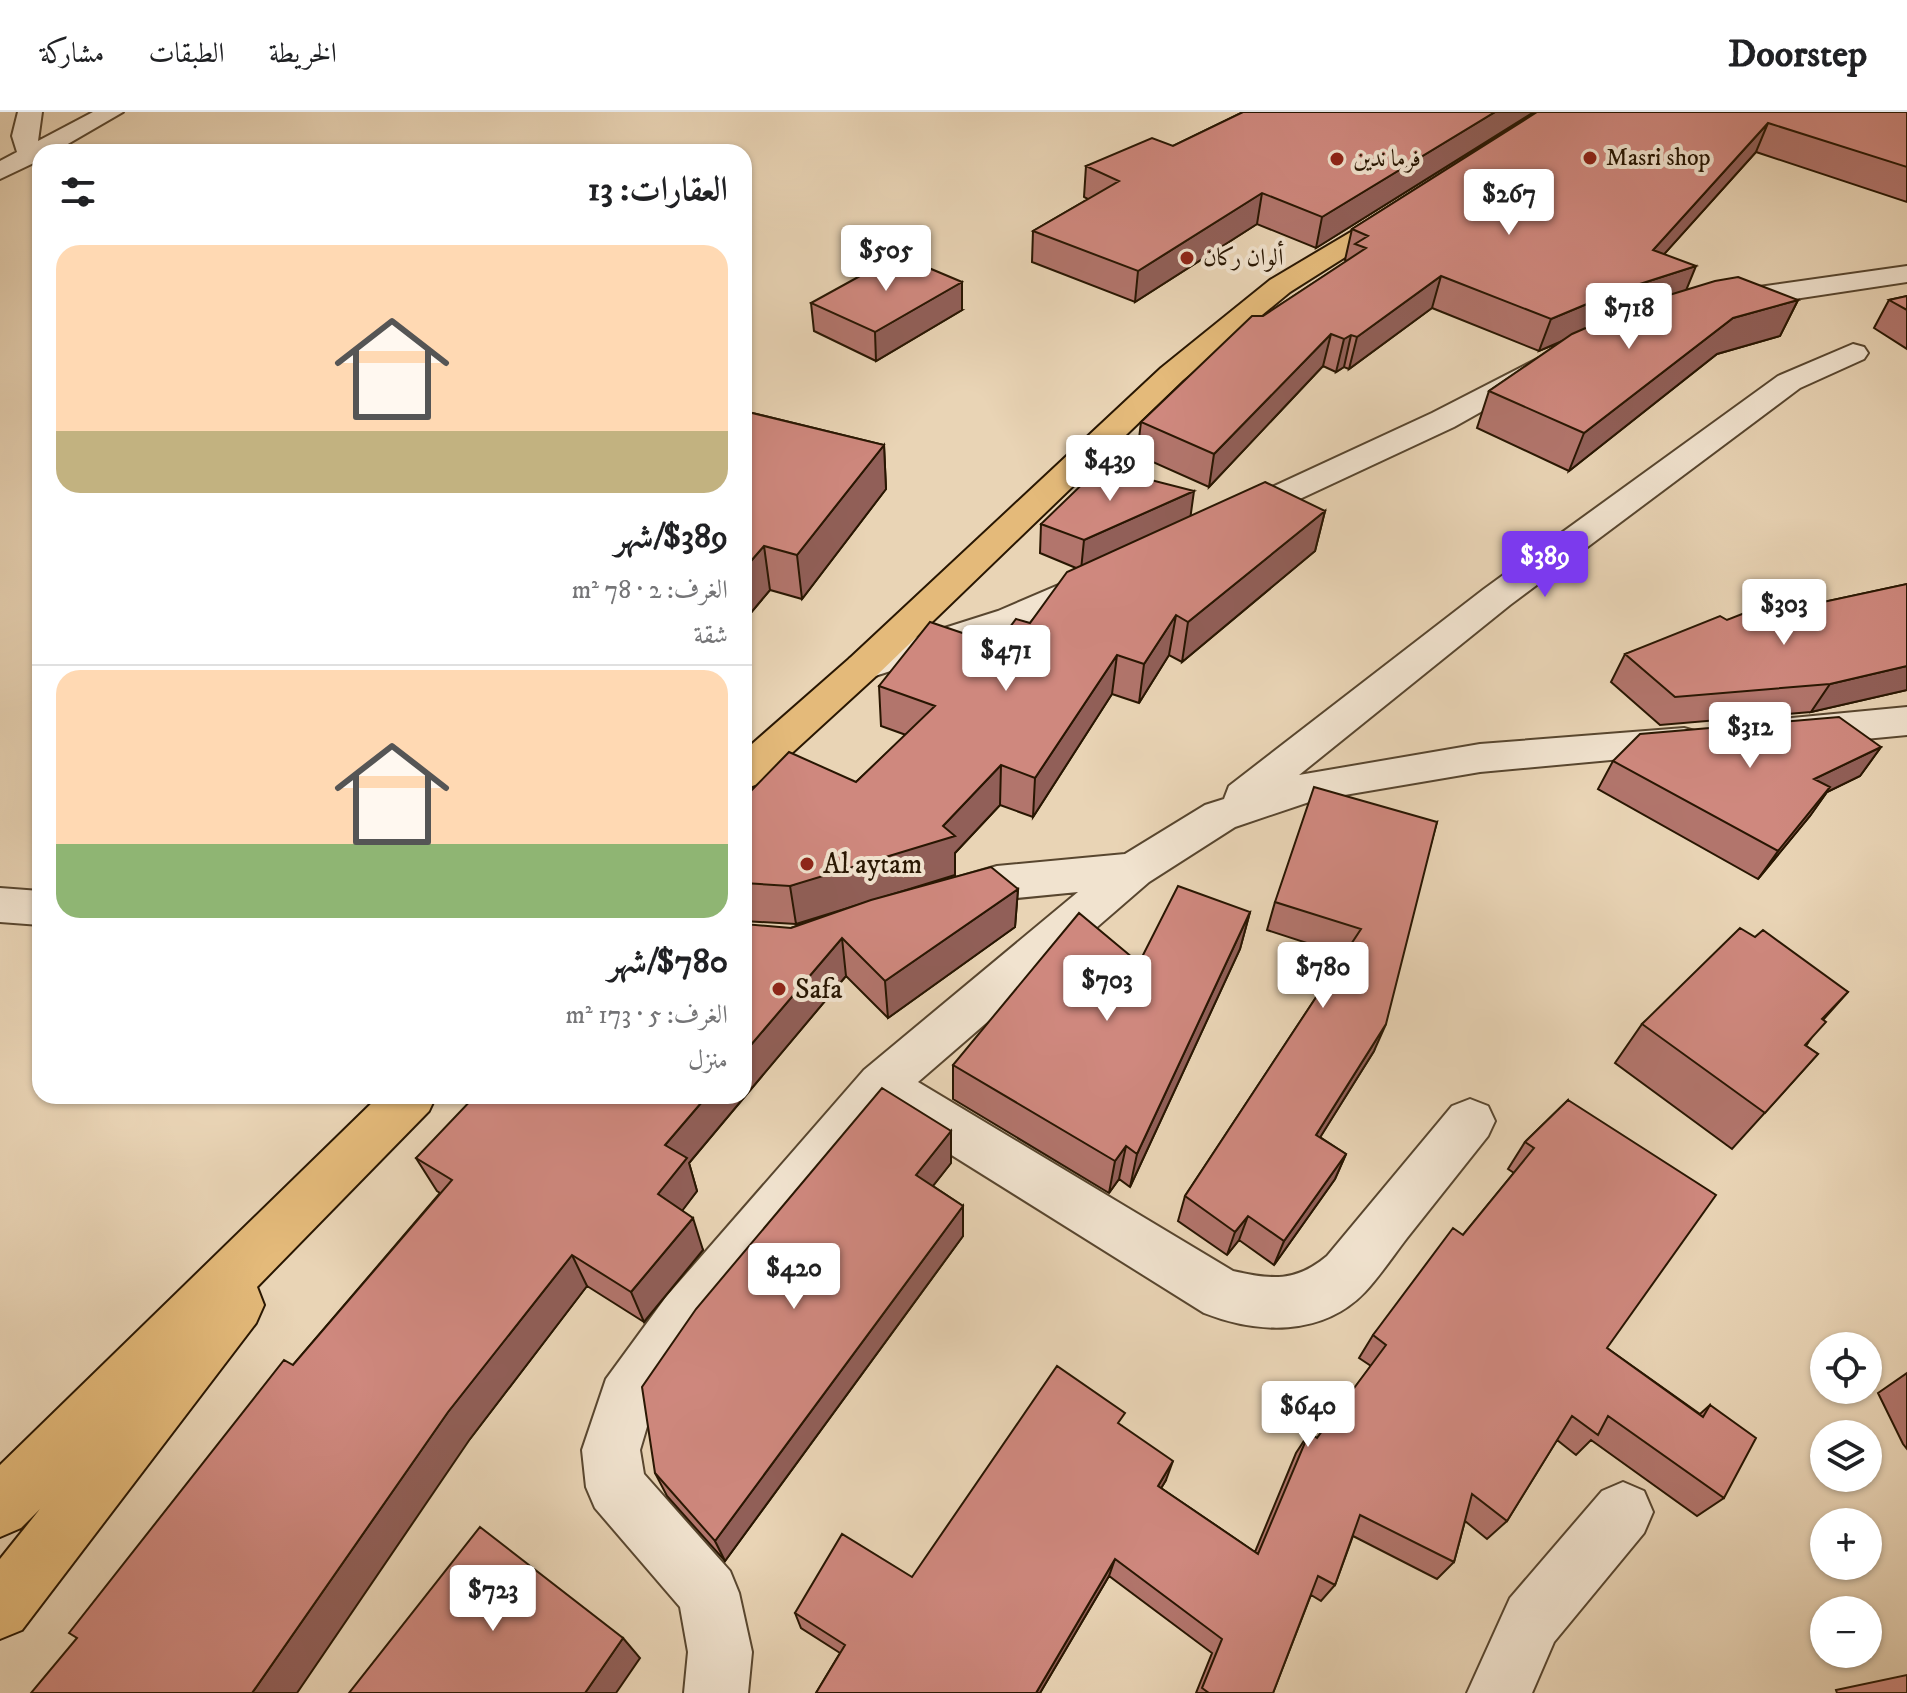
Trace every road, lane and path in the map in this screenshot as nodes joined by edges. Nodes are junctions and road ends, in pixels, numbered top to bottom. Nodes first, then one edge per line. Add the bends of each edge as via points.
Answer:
1 (30, 112) edge
2 (111, 112) edge
3 (51, 144) edge
4 (30, 155) joint
5 (0, 171) edge
6 (1423, 196) edge
7 (1907, 274) edge
8 (1684, 310) edge
9 (1853, 353) dead end
10 (1560, 355) edge
11 (1200, 532) edge
12 (1120, 569) edge
13 (863, 667) junction
14 (1907, 721) edge
15 (752, 767) edge
16 (1220, 816) junction
17 (1134, 870) junction
18 (0, 905) edge
19 (32, 907) edge
20 (908, 908) edge
21 (881, 1085) junction
22 (404, 1104) edge
23 (1470, 1121) dead end
24 (352, 1159) junction
25 (0, 1507) edge
26 (1623, 1512) dead end
27 (0, 1608) edge
28 (716, 1693) edge
29 (1499, 1693) edge

1 - 4 street via 24,136
2 - 3 street
4 - 5 street
6 - 13 main road via 1280,286 1172,374
7 - 8 street
9 - 16 street via 1776,392 1497,597
10 - 11 street via 1443,420
12 - 13 street via 1011,619
13 - 15 main road
14 - 16 street via 1480,758 1312,786
16 - 17 street
17 - 20 street via 997,883
17 - 21 street
18 - 19 street
21 - 23 street via 1223,1295 1271,1304 1327,1293
21 - 28 street via 654,1356 626,1399 611,1450 616,1487 708,1593 720,1652
22 - 24 main road
24 - 25 main road
24 - 27 main road
26 - 29 street via 1532,1620

